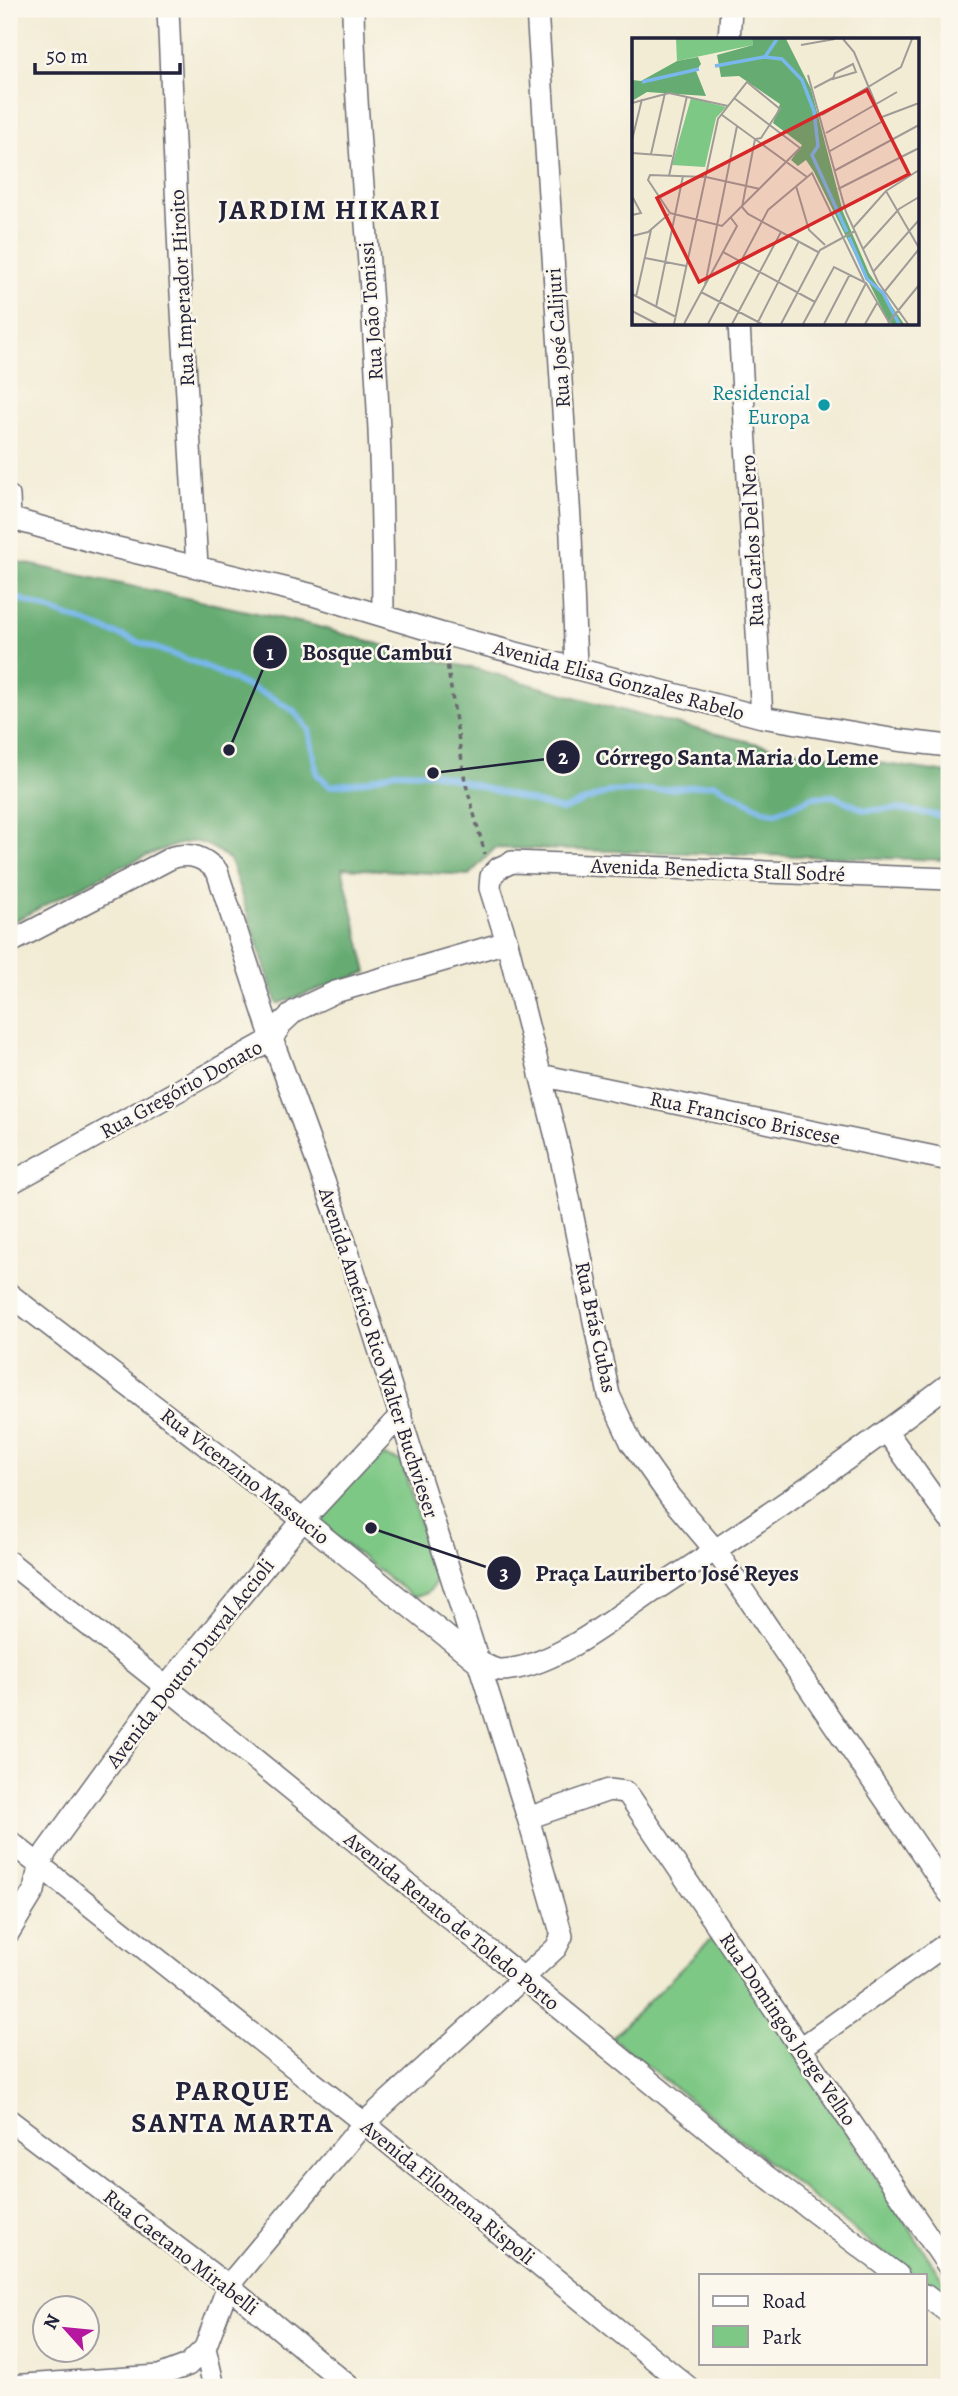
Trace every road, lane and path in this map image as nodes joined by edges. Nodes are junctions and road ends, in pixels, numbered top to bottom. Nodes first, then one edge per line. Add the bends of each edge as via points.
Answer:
1 (168, 9) edge
2 (353, 9) edge
3 (537, 9) edge
4 (731, 9) edge
5 (729, 38) edge
6 (739, 326) edge
7 (9, 496) edge
8 (9, 519) edge
9 (197, 566) junction
10 (383, 614) junction
11 (443, 634) junction
12 (576, 667) junction
13 (762, 717) junction
14 (949, 746) edge
15 (491, 877) junction
16 (949, 879) edge
17 (507, 942) junction
18 (9, 943) edge
19 (272, 1039) junction
20 (540, 1075) junction
21 (949, 1160) edge
22 (9, 1184) edge
23 (9, 1294) edge
24 (949, 1384) edge
25 (401, 1415) junction
26 (887, 1432) junction
27 (949, 1519) edge
28 (303, 1520) junction
29 (716, 1551) junction
30 (9, 1562) edge
31 (478, 1662) junction
32 (166, 1687) junction
33 (528, 1818) junction
34 (9, 1841) edge
35 (39, 1867) junction
36 (949, 1893) edge
37 (9, 1932) edge
38 (949, 1942) edge
39 (522, 1978) junction
40 (802, 2048) junction
41 (9, 2120) edge
42 (364, 2123) junction
43 (949, 2267) edge
44 (897, 2274) edge
45 (228, 2286) junction
46 (926, 2296) edge
47 (949, 2313) edge
48 (205, 2348) junction
49 (9, 2386) edge
50 (214, 2387) edge
51 (350, 2387) edge
52 (688, 2387) edge

1 - 9 street, Rua Imperador Hiroito
2 - 10 street, Rua João Tonissi via 375,350
3 - 12 street, Rua José Calijuri
4 - 5 street
6 - 13 street, Rua Carlos Del Nero
7 - 8 street
8 - 9 street, Avenida Elisa Gonzales Rabelo
9 - 10 street, Avenida Elisa Gonzales Rabelo
10 - 11 street, Avenida Elisa Gonzales Rabelo
11 - 12 street, Avenida Elisa Gonzales Rabelo
11 - 15 path via 465,781
12 - 13 street, Avenida Elisa Gonzales Rabelo
13 - 14 street, Avenida Elisa Gonzales Rabelo
15 - 16 street, Avenida Benedicta Stall Sodré via 512,862
15 - 17 street, Rua Brás Cubas via 490,888
17 - 19 street, Rua Gregório Donato via 335,992 295,1011
17 - 20 street, Rua Brás Cubas
18 - 19 street, Avenida Américo Rico Walter Buchvieser via 173,857 194,855 217,871
19 - 22 street, Rua Gregório Donato
19 - 25 street, Avenida Américo Rico Walter Buchvieser via 335,1211
20 - 21 street, Rua Francisco Briscese
20 - 29 street, Rua Brás Cubas via 609,1395 632,1442
23 - 28 street, Rua Vicenzino Massucio
24 - 26 street
25 - 28 street, Avenida Doutor Durval Accioli
25 - 31 street, Avenida Américo Rico Walter Buchvieser
26 - 27 street
26 - 29 street
28 - 31 street, Rua Vicenzino Massucio
28 - 32 street, Avenida Doutor Durval Accioli
29 - 31 street via 571,1647 500,1671
29 - 36 street, Rua Brás Cubas
30 - 32 street, Avenida Renato de Toledo Porto
31 - 33 street, Avenida Américo Rico Walter Buchvieser
32 - 35 street, Avenida Doutor Durval Accioli
32 - 39 street, Avenida Renato de Toledo Porto
33 - 39 street, Avenida Américo Rico Walter Buchvieser via 562,1936 556,1948
33 - 40 street, Rua Domingos Jorge Velho via 609,1790 625,1792
34 - 35 street, Avenida Filomena Rispoli
35 - 37 street, Avenida Doutor Durval Accioli via 33,1891
35 - 42 street, Avenida Filomena Rispoli
38 - 40 street
39 - 42 street
39 - 44 street, Avenida Renato de Toledo Porto via 766,2176
40 - 43 street, Rua Domingos Jorge Velho
41 - 45 street, Rua Caetano Mirabelli
42 - 45 street
42 - 52 street, Avenida Filomena Rispoli
45 - 48 street
45 - 51 street, Rua Caetano Mirabelli
46 - 47 street
48 - 49 street via 188,2365 159,2376
48 - 50 street

